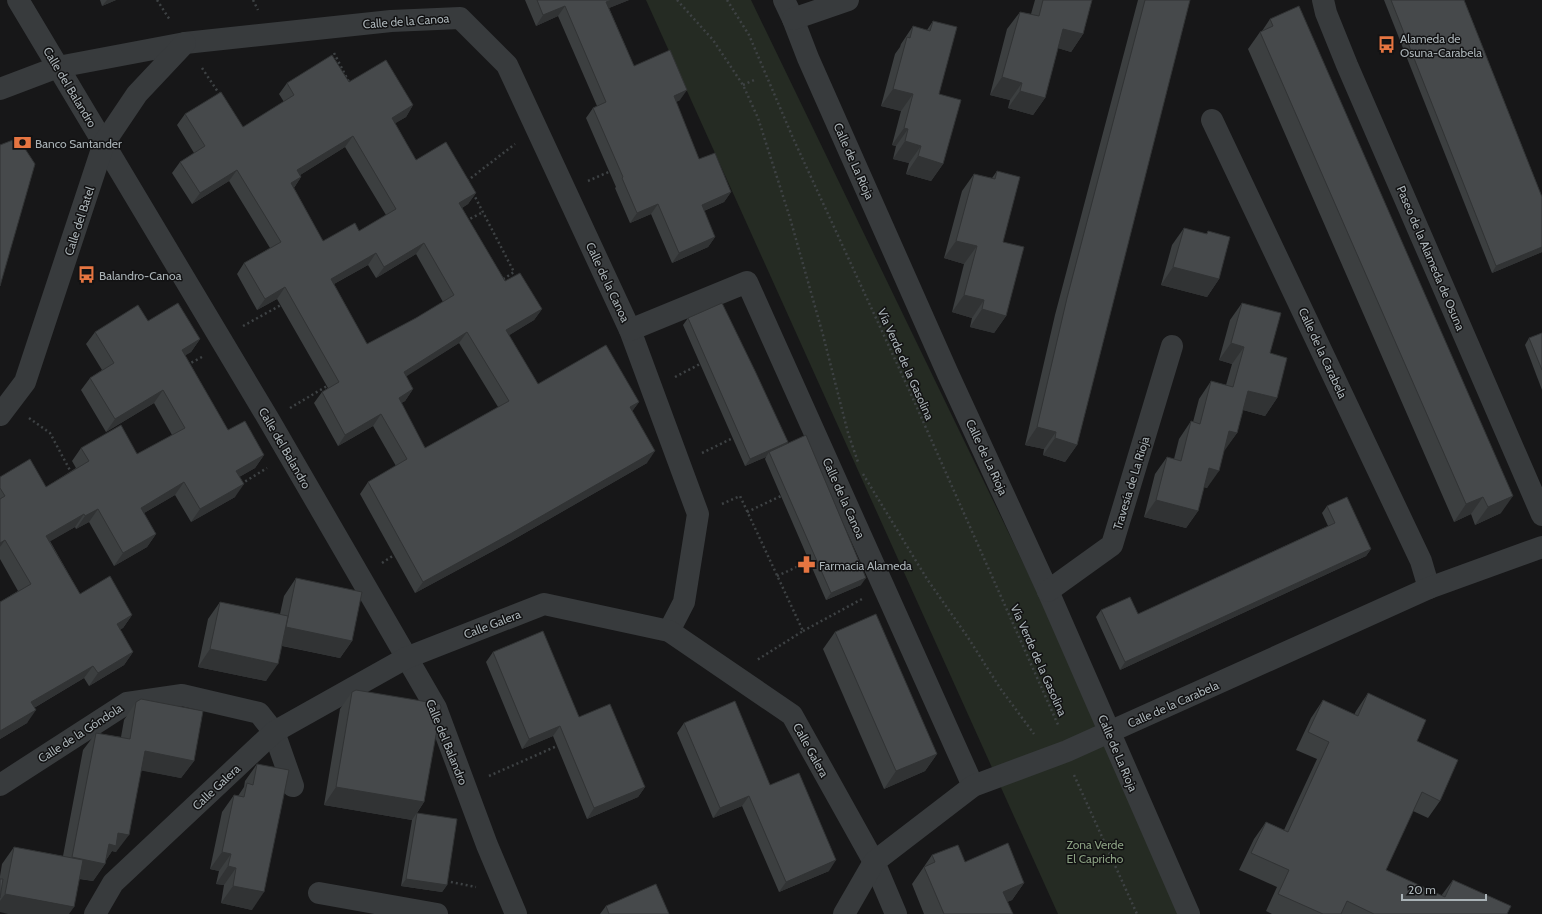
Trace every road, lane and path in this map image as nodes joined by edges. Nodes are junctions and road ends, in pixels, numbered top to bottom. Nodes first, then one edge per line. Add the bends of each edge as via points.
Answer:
1 (18, 0) edge
2 (677, 0) edge
3 (727, 0) edge
4 (784, 0) edge
5 (848, 0) edge
6 (1324, 0) edge
7 (793, 19) junction
8 (321, 28) junction
9 (185, 43) junction
10 (58, 67) junction
11 (754, 80) dead end
12 (743, 85) junction
13 (352, 87) edge
14 (0, 89) edge
15 (222, 99) edge
16 (1212, 120) dead end
17 (536, 128) junction
18 (104, 143) junction
19 (614, 169) edge
20 (566, 191) junction
21 (483, 212) junction
22 (462, 222) edge
23 (498, 282) edge
24 (281, 305) edge
25 (630, 330) junction
26 (220, 340) junction
27 (1172, 346) dead end
28 (327, 386) dead end
29 (4, 409) edge
30 (269, 420) junction
31 (733, 438) edge
32 (290, 456) junction
33 (858, 463) dead end
34 (680, 464) junction
35 (861, 470) dead end
36 (72, 474) edge
37 (237, 486) edge
38 (781, 496) edge
39 (747, 512) junction
40 (698, 514) junction
41 (1542, 515) edge
42 (1542, 548) edge
43 (810, 562) edge
44 (777, 576) junction
45 (884, 588) junction
46 (1429, 588) junction
47 (1048, 591) junction
48 (669, 631) junction
49 (803, 631) junction
50 (406, 658) junction
51 (733, 675) junction
52 (274, 732) junction
53 (1062, 732) dead end
54 (1110, 732) junction
55 (1034, 734) dead end
56 (557, 746) edge
57 (1073, 774) dead end
58 (0, 786) edge
59 (293, 786) dead end
60 (973, 786) junction
61 (465, 787) junction
62 (874, 862) junction
63 (319, 893) dead end
64 (95, 914) edge
65 (437, 914) edge
66 (516, 914) edge
67 (844, 914) edge
68 (896, 914) edge
69 (1137, 914) edge
70 (1189, 914) edge

1 - 10 street, Calle del Balandro
2 - 12 path via 713,40
3 - 53 path, Vía Verde de la Gasolina via 749,35 793,138
4 - 7 street, Calle de La Rioja
5 - 7 street
6 - 41 street, Paseo de la Alameda de Osuna via 1326,13 1347,65
7 - 47 street, Calle de La Rioja via 907,282
8 - 9 street, Calle de la Canoa
8 - 13 path
8 - 17 street, Calle de la Canoa via 460,18 507,65
9 - 10 street, Calle de la Canoa
9 - 15 path
9 - 18 street, Calle del Batel via 137,94
10 - 14 street, Calle de la Canoa
10 - 18 street, Calle del Balandro
11 - 12 path
12 - 33 path via 758,118 790,218
16 - 46 street, Calle de la Carabela via 1421,561
17 - 20 street, Calle de la Canoa
17 - 21 path via 467,181
18 - 26 street, Calle del Balandro
18 - 29 street, Calle del Batel via 25,382
19 - 20 path
20 - 25 street, Calle de la Canoa
21 - 22 path
21 - 23 path via 514,272
24 - 26 path
25 - 34 street, Calle de la Canoa
25 - 45 street, Calle de la Canoa via 748,282
26 - 30 street, Calle del Balandro
27 - 47 street, Travesía de La Rioja via 1112,545
28 - 30 path
29 - 36 path via 50,433
30 - 32 street, Calle del Balandro
31 - 34 path
32 - 37 path
32 - 50 street, Calle del Balandro
34 - 40 street, Calle de la Canoa
35 - 55 path via 927,579
38 - 39 path
39 - 40 path via 740,496
39 - 44 path
40 - 48 street, Calle de la Canoa via 684,602
42 - 46 street, Calle de la Carabela
43 - 44 path
44 - 49 path
45 - 49 path
45 - 60 street, Calle de la Canoa
46 - 54 street, Calle de la Carabela
47 - 54 street, Calle de La Rioja
48 - 50 street, Calle Galera via 544,604
48 - 51 street, Calle Galera
49 - 51 path
50 - 52 street, Calle Galera
50 - 61 street, Calle del Balandro via 436,708
51 - 62 street, Calle Galera via 792,715
52 - 58 street, Calle de la Góndola via 259,713 182,695 127,703
52 - 59 street, Calle de la Góndola
52 - 64 street, Calle Galera via 113,883
54 - 60 street, Calle de la Carabela via 1048,760
54 - 70 street, Calle de La Rioja
56 - 61 path
57 - 69 path
60 - 62 street, Calle de la Carabela
61 - 66 street, Calle del Balandro
62 - 67 street, Calle de la Carabela
62 - 68 street, Calle Galera
63 - 65 street

